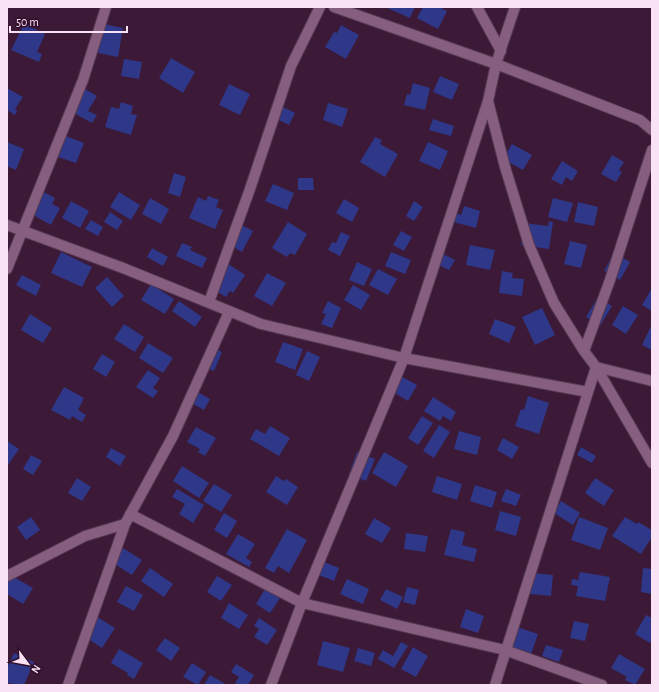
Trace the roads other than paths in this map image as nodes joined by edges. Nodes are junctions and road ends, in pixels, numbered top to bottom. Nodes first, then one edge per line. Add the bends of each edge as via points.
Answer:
1 (106, 7) edge
2 (320, 7) edge
3 (334, 7) edge
4 (477, 7) edge
5 (515, 7) edge
6 (501, 51) junction
7 (496, 64) junction
8 (488, 101) junction
9 (652, 128) edge
10 (652, 150) edge
11 (7, 225) edge
12 (23, 230) junction
13 (7, 269) edge
14 (209, 302) junction
15 (229, 312) junction
16 (584, 351) junction
17 (404, 358) junction
18 (596, 367) junction
19 (652, 381) edge
20 (588, 392) junction
21 (652, 463) edge
22 (130, 514) junction
23 (125, 524) junction
24 (7, 576) edge
25 (302, 603) junction
26 (505, 650) junction
27 (68, 685) edge
28 (271, 685) edge
29 (495, 685) edge
30 (602, 685) edge

1 - 12 street via 83,80
2 - 14 street via 291,66
3 - 7 street
4 - 6 street
5 - 6 street
6 - 7 street
7 - 8 street
7 - 9 street via 640,120
8 - 16 street via 529,245 554,303
8 - 17 street
10 - 16 street
11 - 12 street
12 - 13 street
12 - 14 street
14 - 15 street
15 - 17 street via 261,324
15 - 22 street via 173,436
16 - 18 street
17 - 20 street
17 - 25 street
18 - 19 street
18 - 20 street
18 - 21 street
20 - 26 street
22 - 23 street
22 - 25 street
23 - 24 street via 85,536
23 - 27 street
25 - 26 street
25 - 28 street
26 - 29 street
26 - 30 street

